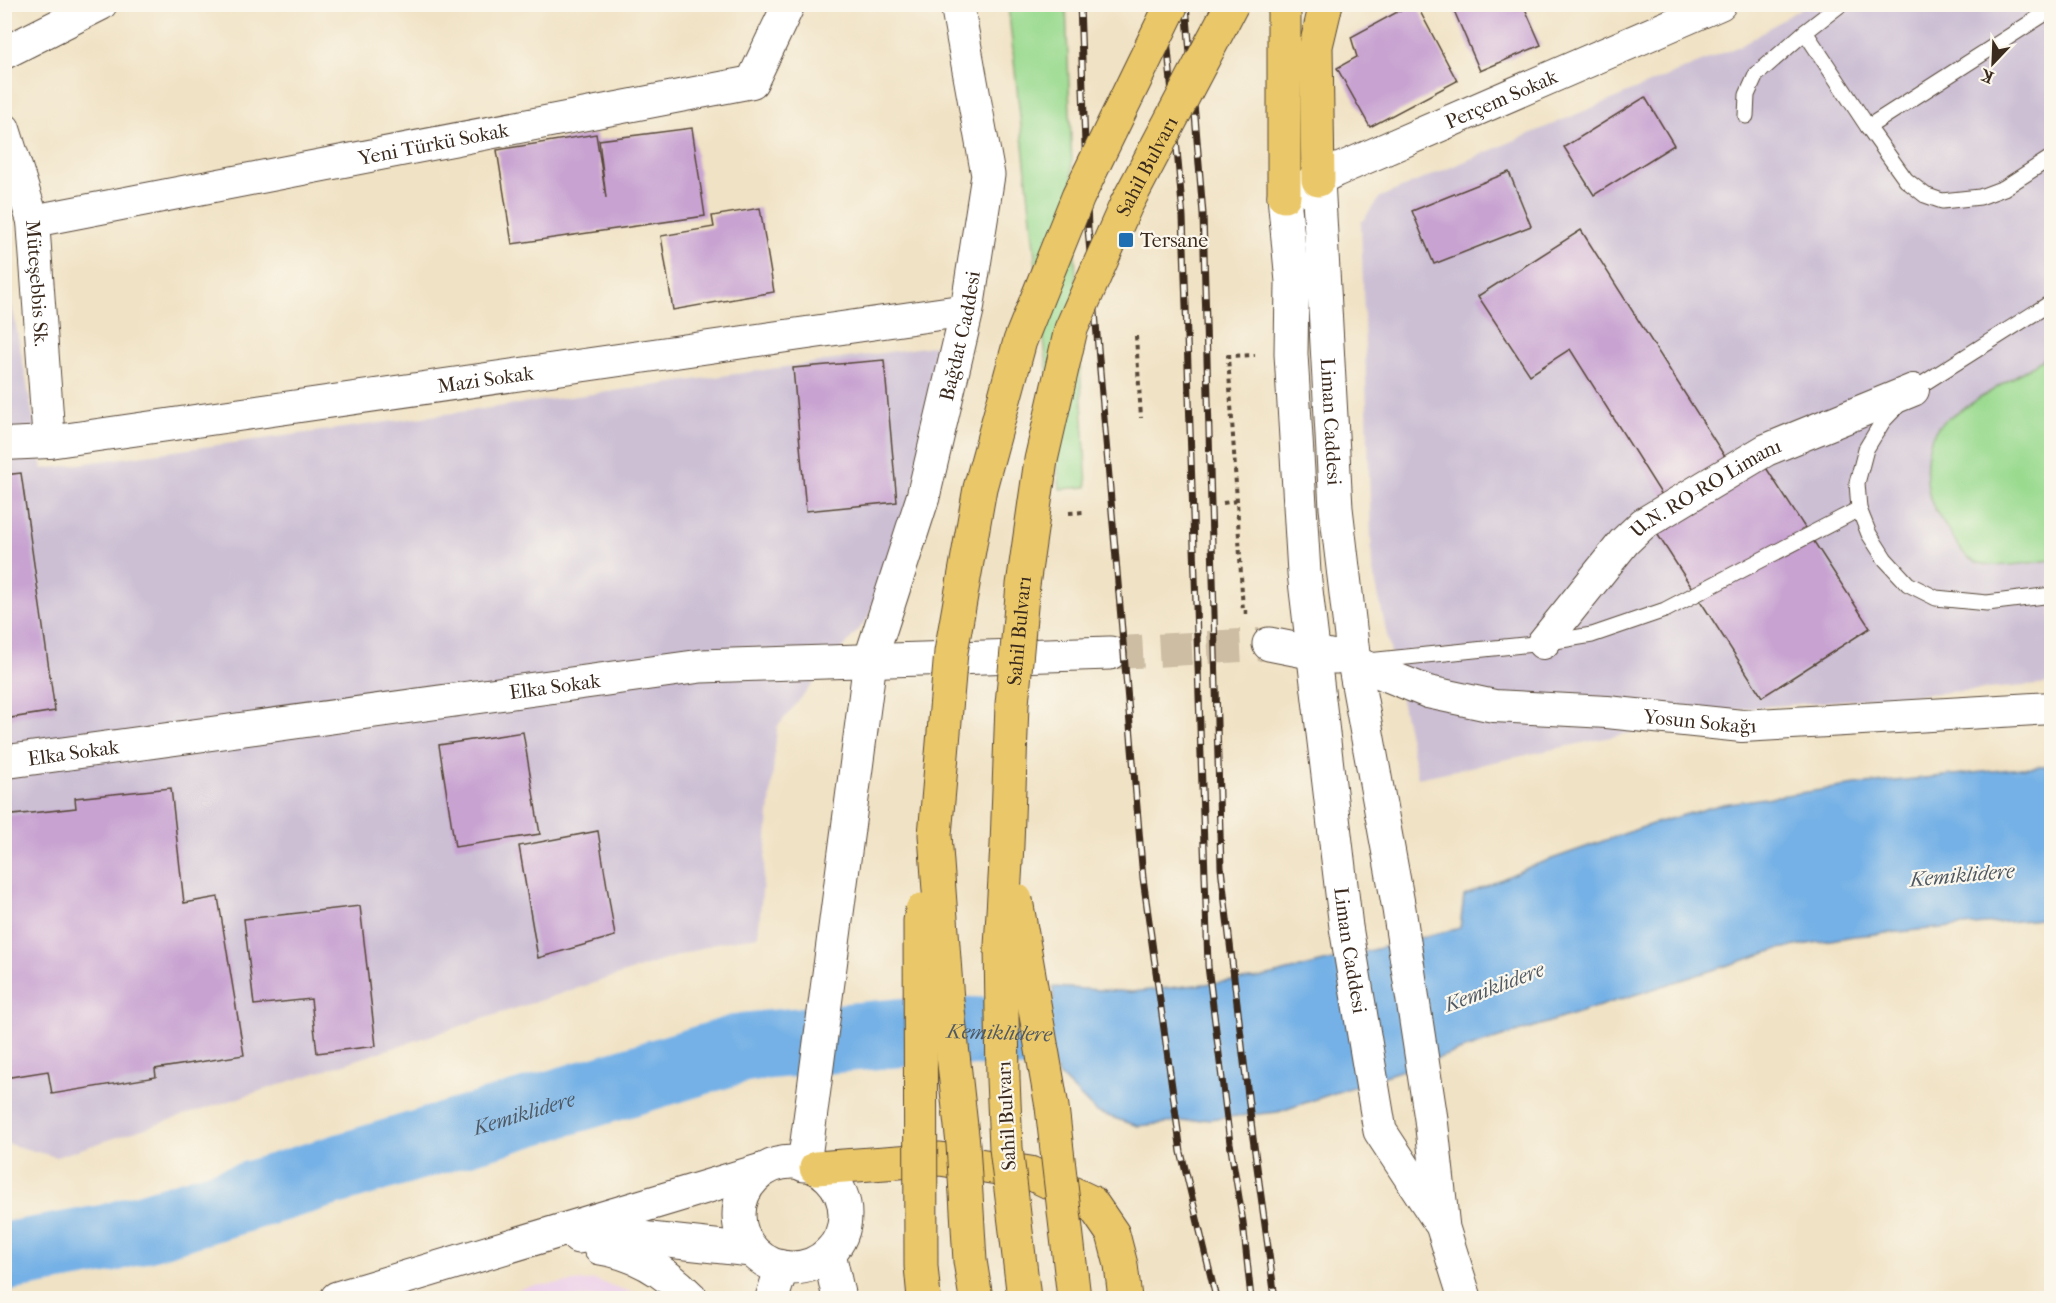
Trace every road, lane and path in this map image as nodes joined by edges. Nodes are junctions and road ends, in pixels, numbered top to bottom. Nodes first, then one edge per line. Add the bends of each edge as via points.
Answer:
1 (101, 4) edge
2 (789, 4) edge
3 (957, 4) edge
4 (1172, 4) edge
5 (1232, 4) edge
6 (1284, 4) edge
7 (1326, 4) edge
8 (1720, 4) edge
9 (1841, 4) edge
10 (2052, 9) edge
11 (1662, 16) edge
12 (1805, 32) junction
13 (4, 53) edge
14 (1746, 116) dead end
15 (1869, 127) junction
16 (4, 129) edge
17 (2052, 158) edge
18 (1318, 180) junction
19 (1284, 196) junction
20 (33, 221) junction
21 (2052, 302) edge
22 (967, 310) junction
23 (1136, 336) dead end
24 (1291, 354) junction
25 (1913, 390) junction
26 (1141, 418) dead end
27 (48, 442) junction
28 (4, 444) edge
29 (1237, 501) junction
30 (1223, 503) dead end
31 (1859, 509) junction
32 (2052, 595) edge
33 (1254, 613) dead end
34 (1543, 643) junction
35 (1269, 644) tunnel mouth
36 (1110, 652) tunnel mouth
37 (1314, 652) junction
38 (870, 661) junction
39 (1354, 662) junction
40 (2052, 708) edge
41 (4, 762) edge
42 (935, 835) junction
43 (1007, 844) junction
44 (810, 1167) junction
45 (762, 1170) junction
46 (1443, 1228) junction
47 (752, 1250) junction
48 (488, 1253) junction
49 (829, 1253) junction
50 (782, 1267) junction
51 (337, 1299) edge
52 (691, 1299) edge
53 (772, 1299) edge
54 (839, 1299) edge
55 (924, 1299) edge
56 (976, 1299) edge
57 (1024, 1299) edge
58 (1074, 1299) edge
59 (1125, 1299) edge
60 (1465, 1299) edge

1 - 13 street
2 - 20 street, Yeni Türkü Sokak via 752,82
3 - 22 street, Bağdat Caddesi via 988,175
4 - 42 highway, bridge via 1078,197 1020,341 980,488 953,640
5 - 43 highway, Sahil Bulvarı, bridge via 1126,205 1071,329 1041,460 1023,585 1012,704
6 - 19 highway
7 - 18 highway via 1316,46
8 - 11 street, Perçem Sokak
9 - 12 lane
10 - 15 lane
11 - 18 street, Perçem Sokak
12 - 14 lane via 1756,75 1747,95
12 - 15 lane
15 - 17 lane via 1906,180 1925,195 1942,201 1980,197 2004,188
16 - 20 street, Müteşebbis Sk.
18 - 19 street, Perçem Sokak
18 - 39 street, Liman Caddesi via 1336,508
19 - 24 street, Liman Caddesi via 1292,282
20 - 27 street, Müteşebbis Sk.
21 - 25 lane, U.N. RO-RO Limanı
22 - 27 street, Mazi Sokak
22 - 38 street, Bağdat Caddesi via 923,497
23 - 26 path
24 - 29 path via 1228,356
24 - 37 street, Liman Caddesi via 1304,573
25 - 31 lane, U.N. RO-RO Limanı via 1883,421 1866,449 1857,483
25 - 34 street, U.N. RO-RO Limanı via 1766,450 1643,524
27 - 28 street, Mazi Sokak
29 - 30 path
29 - 33 path via 1243,612
31 - 32 lane, U.N. RO-RO Limanı via 1885,559 1908,584 1936,598 1987,603
31 - 34 lane via 1665,610 1592,635
34 - 39 lane
35 - 37 street
36 - 38 street, Elka Sokak
37 - 39 street
37 - 46 street, Liman Caddesi via 1346,927 1380,1131
38 - 41 street, Elka Sokak via 701,666
38 - 44 street, Bağdat Caddesi via 812,1118
39 - 40 street, Yosun Sokağı via 1428,692 1494,706 1607,712 1742,726
39 - 46 street, Liman Caddesi via 1399,909 1431,1119
42 - 55 highway, bridge via 920,921
42 - 56 highway, bridge
43 - 57 highway, Sahil Bulvarı, bridge via 1001,946 1003,1079 1006,1148
43 - 58 highway, bridge via 1052,1107
44 - 45 street via 789,1162
44 - 49 street via 830,1178 840,1191 844,1208 839,1240
44 - 59 highway via 940,1159 1030,1173 1091,1202 1113,1234
45 - 47 street via 740,1199 738,1217
45 - 48 street
46 - 60 street, Liman Caddesi
47 - 48 street via 590,1234
47 - 50 street via 765,1261
48 - 51 street
48 - 52 street via 569,1244 607,1249 657,1269
49 - 50 street via 799,1268
49 - 54 street
50 - 53 street

